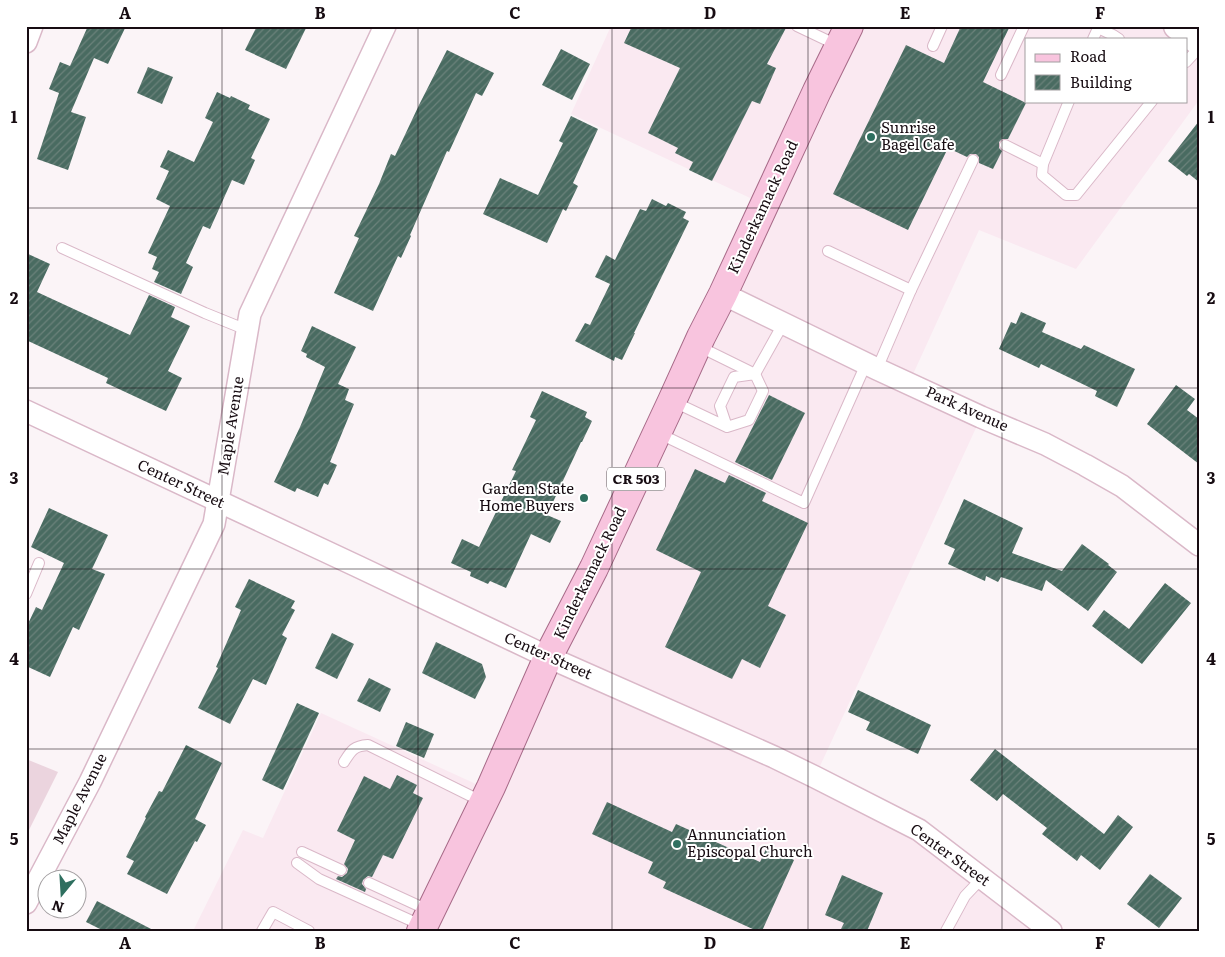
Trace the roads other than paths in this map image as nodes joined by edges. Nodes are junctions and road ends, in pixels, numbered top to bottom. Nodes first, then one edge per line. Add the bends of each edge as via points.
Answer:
1 (32, 26) edge
2 (385, 26) edge
3 (797, 26) edge
4 (942, 26) edge
5 (1024, 26) edge
6 (1177, 26) edge
7 (1098, 27) edge
8 (844, 36) edge
9 (1118, 38) edge
10 (26, 42) edge
11 (1199, 42) edge
12 (933, 46) dead end
13 (1199, 48) edge
14 (1188, 60) edge
15 (1001, 75) dead end
16 (1068, 102) edge
17 (1151, 102) edge
18 (1005, 145) dead end
19 (973, 160) dead end
20 (1043, 164) junction
21 (62, 248) dead end
22 (828, 251) dead end
23 (912, 290) junction
24 (723, 294) junction
25 (783, 324) junction
26 (247, 330) junction
27 (697, 346) junction
28 (872, 366) junction
29 (755, 374) junction
30 (672, 402) junction
31 (26, 411) edge
32 (727, 427) junction
33 (658, 433) junction
34 (219, 501) junction
35 (1199, 545) edge
36 (39, 564) dead end
37 (26, 594) edge
38 (548, 657) junction
39 (344, 762) dead end
40 (484, 802) junction
41 (302, 852) dead end
42 (297, 863) dead end
43 (341, 870) dead end
44 (982, 878) junction
45 (369, 883) dead end
46 (26, 902) edge
47 (425, 923) edge
48 (262, 931) edge
49 (309, 931) edge
50 (946, 931) edge
51 (1051, 931) edge

1 - 10 street
2 - 26 street, Maple Avenue via 250,314
3 - 8 lane
4 - 12 lane
5 - 15 lane
6 - 11 street
7 - 9 lane
8 - 24 main road, Kinderkamack Road / CR 503
13 - 14 lane
16 - 20 lane
17 - 20 lane via 1076,195 1066,195 1042,175
18 - 20 lane
19 - 23 lane
21 - 26 lane
22 - 23 lane
23 - 28 lane
24 - 25 street, Park Avenue
24 - 27 main road, Kinderkamack Road / CR 503
25 - 28 street, Park Avenue
25 - 29 lane
26 - 34 street, Maple Avenue
27 - 29 lane
27 - 30 main road, Kinderkamack Road / CR 503
28 - 33 lane via 804,503
28 - 35 street, Park Avenue via 1085,465 1122,486
29 - 32 lane via 763,391 749,420
29 - 32 lane via 734,377 720,406
30 - 32 lane
30 - 33 main road, Kinderkamack Road / CR 503
31 - 34 street, Center Street
33 - 38 main road, Kinderkamack Road / CR 503
34 - 38 street, Center Street
34 - 46 street, Maple Avenue via 214,524 189,577 90,782
36 - 37 lane
38 - 40 main road, Kinderkamack Road / CR 503
38 - 44 street, Center Street via 774,757 876,808 919,830
39 - 40 lane via 358,746 368,745
40 - 47 main road, Kinderkamack Road / CR 503
41 - 43 lane
42 - 47 lane via 319,879
44 - 50 lane via 965,896
44 - 51 street, Center Street
45 - 47 lane
48 - 49 lane via 273,912

